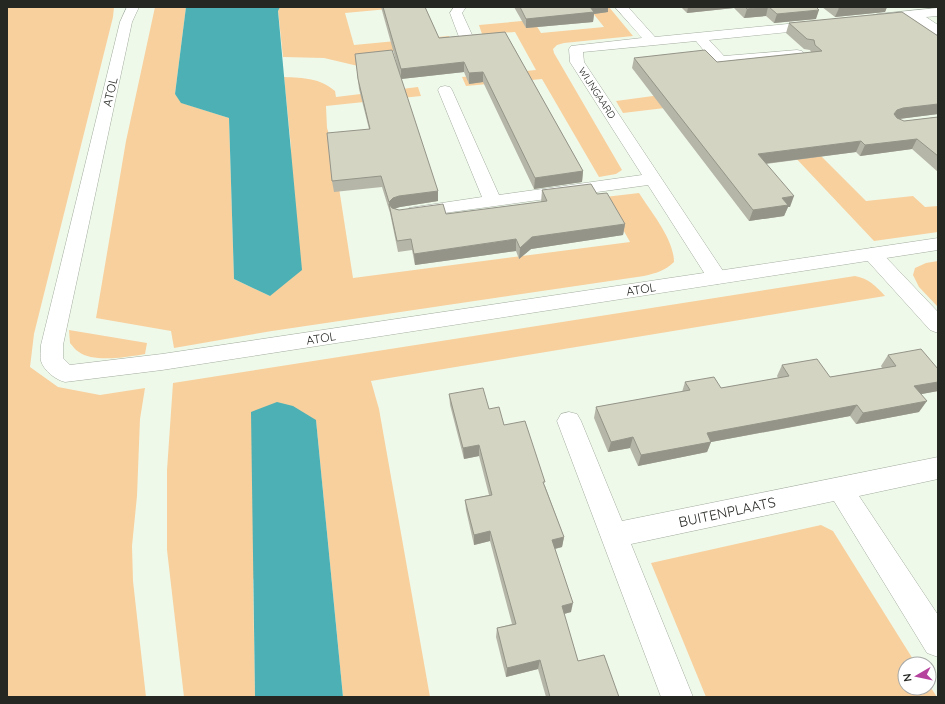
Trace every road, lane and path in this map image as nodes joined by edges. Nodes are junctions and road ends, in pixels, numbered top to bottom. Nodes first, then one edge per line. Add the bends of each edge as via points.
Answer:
1 (460, 7) edge
2 (621, 7) edge
3 (127, 12) edge
4 (938, 12) edge
5 (818, 13) dead end
6 (913, 14) junction
7 (868, 19) edge
8 (938, 31) edge
9 (699, 36) junction
10 (466, 37) edge
11 (651, 41) junction
12 (804, 54) edge
13 (445, 90) dead end
14 (652, 178) junction
15 (493, 201) junction
16 (400, 214) edge
17 (938, 244) edge
18 (872, 254) junction
19 (717, 277) junction
20 (938, 326) edge
21 (569, 421) dead end
22 (938, 468) edge
23 (840, 489) junction
24 (614, 535) junction
25 (938, 642) edge
26 (677, 697) edge

1 - 10 street via 456,13
2 - 11 street
3 - 19 street, ATOL via 52,345 52,360 65,374 162,362
4 - 6 street
5 - 9 street, WIJNGAARD via 832,23
6 - 7 street
6 - 8 street
9 - 11 street, WIJNGAARD
9 - 12 street via 720,60
11 - 14 street, WIJNGAARD via 576,49 577,62
13 - 15 street
14 - 15 street
14 - 19 street, WIJNGAARD
15 - 16 street
17 - 18 street, ATOL
18 - 19 street, ATOL
18 - 20 street
21 - 24 street
22 - 23 street, BUITENPLAATS
23 - 24 street, BUITENPLAATS
23 - 25 street
24 - 26 street

